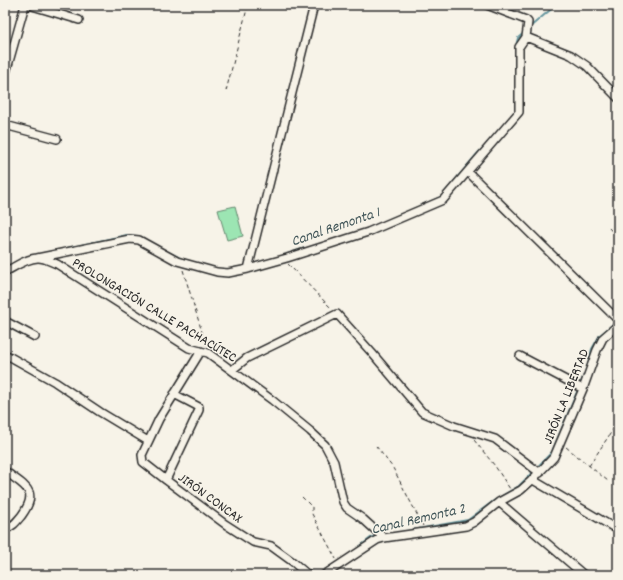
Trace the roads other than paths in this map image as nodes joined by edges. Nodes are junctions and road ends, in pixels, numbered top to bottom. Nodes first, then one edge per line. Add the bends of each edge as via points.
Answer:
1 (25, 5) edge
2 (29, 5) edge
3 (314, 5) edge
4 (486, 5) edge
5 (79, 20) dead end
6 (526, 37) junction
7 (5, 76) edge
8 (618, 98) edge
9 (5, 125) edge
10 (57, 139) dead end
11 (468, 172) junction
12 (37, 258) junction
13 (248, 269) junction
14 (5, 272) edge
15 (618, 320) edge
16 (5, 321) edge
17 (618, 325) edge
18 (35, 337) dead end
19 (205, 352) junction
20 (5, 354) edge
21 (520, 356) dead end
22 (232, 370) junction
23 (583, 389) junction
24 (174, 394) junction
25 (148, 440) junction
26 (5, 471) edge
27 (540, 473) junction
28 (166, 480) junction
29 (532, 480) junction
30 (499, 502) junction
31 (5, 529) edge
32 (618, 530) edge
33 (384, 538) junction
34 (308, 575) edge
35 (324, 575) edge
36 (584, 575) edge

1 - 7 street
2 - 5 street
3 - 13 street
4 - 6 street via 526,20
6 - 8 street via 571,55 587,66
6 - 11 street via 519,47 519,112
9 - 10 street
11 - 13 street via 443,200 368,232
11 - 15 street
12 - 13 street via 130,239 139,240 180,262 217,272 228,273
12 - 14 street
12 - 19 street, PROLONGACIÓN CALLE PACHACÚTEC via 57,264 189,348
16 - 18 street
17 - 23 street, JIRÓN LA LIBERTAD via 603,338
19 - 22 street, PROLONGACIÓN CALLE PACHACÚTEC
19 - 24 street
20 - 25 street
21 - 23 street
22 - 27 street via 247,358 337,314 422,412 495,440
22 - 33 street, PROLONGACIÓN CALLE PACHACÚTEC via 325,445 334,462 343,502
23 - 27 street, JIRÓN LA LIBERTAD via 554,457
24 - 25 street
24 - 28 street, JIRÓN CONCAX via 199,408
25 - 28 street via 142,455 143,462
26 - 31 street via 28,489 30,497 16,522
27 - 29 street, JIRÓN LA LIBERTAD
28 - 34 street, JIRÓN CONCAX via 225,524 253,542 271,546
29 - 30 street, JIRÓN LA LIBERTAD via 521,490
29 - 32 street
30 - 33 street, JIRÓN LA LIBERTAD via 482,517 466,526
30 - 36 street
33 - 35 street, JIRÓN LA LIBERTAD

